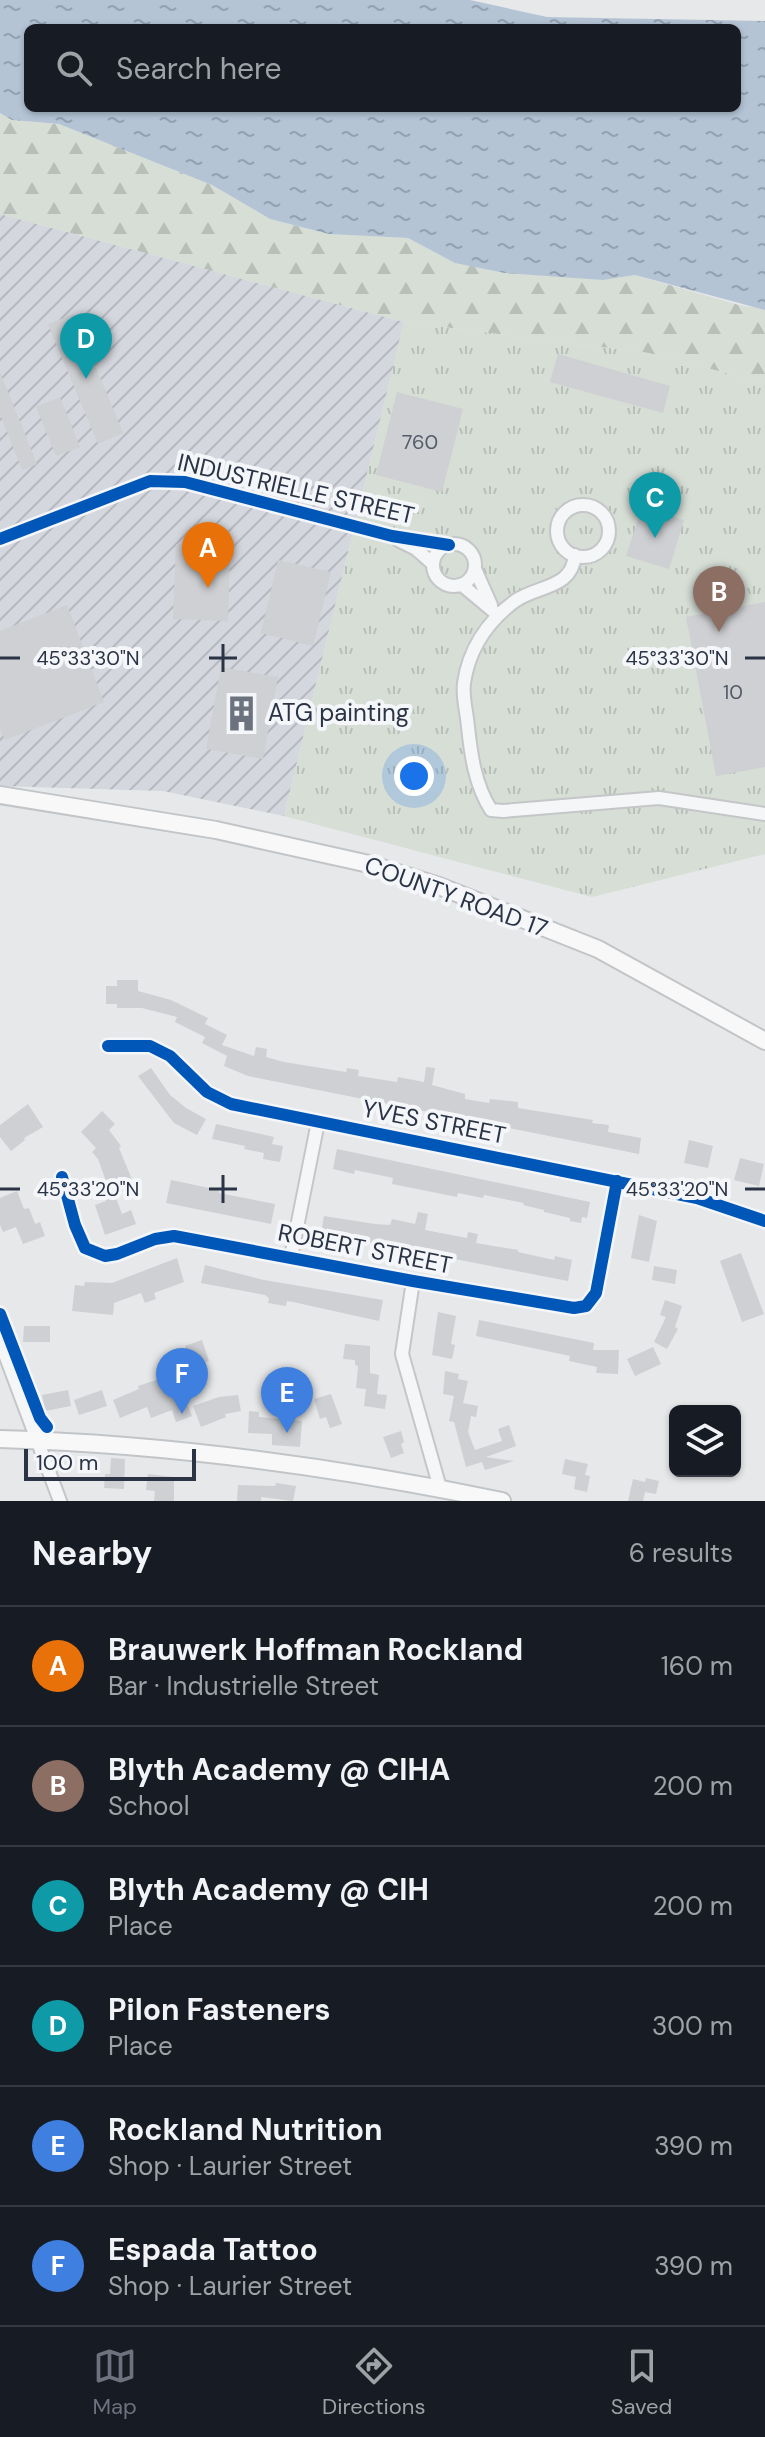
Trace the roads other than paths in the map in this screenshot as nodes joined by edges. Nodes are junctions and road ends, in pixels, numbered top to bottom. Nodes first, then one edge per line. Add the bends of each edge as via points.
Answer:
1 (392, 536) junction
2 (0, 539) edge
3 (449, 545) junction
4 (575, 555) junction
5 (433, 564) junction
6 (475, 569) junction
7 (462, 585) junction
8 (495, 612) junction
9 (0, 795) edge
10 (0, 806) edge
11 (78, 808) junction
12 (765, 814) edge
13 (765, 1041) edge
14 (108, 1046) dead end
15 (318, 1122) junction
16 (62, 1177) dead end
17 (617, 1181) junction
18 (765, 1221) edge
19 (291, 1257) junction
20 (413, 1281) junction
21 (0, 1341) edge
22 (0, 1439) edge
23 (36, 1440) junction
24 (440, 1488) junction
25 (60, 1501) edge
26 (502, 1501) edge

1 - 2 street, INDUSTRIELLE STREET via 185,482 150,481
1 - 3 street, INDUSTRIELLE STREET
1 - 5 street, INDUSTRIELLE STREET
3 - 5 street, INDUSTRIELLE STREET
3 - 6 street via 469,550
4 - 4 street via 591,556 608,539 608,522 591,505 565,511 557,527 561,544
4 - 8 street via 568,575
5 - 7 street, INDUSTRIELLE STREET via 442,583
6 - 7 street
6 - 8 street
7 - 8 street, INDUSTRIELLE STREET
8 - 12 street via 470,659 464,686 471,754 491,810 659,798
9 - 11 main road, COUNTY ROAD 17
10 - 11 main road, COUNTY ROAD 17
11 - 13 main road, COUNTY ROAD 17 via 216,830 369,864 439,886 598,949
14 - 15 street, YVES STREET via 150,1046 170,1056 207,1092 231,1104
15 - 17 street, YVES STREET
15 - 19 street
16 - 19 street, ROBERT STREET via 85,1248 105,1256 174,1236
17 - 18 street, YVES STREET via 697,1198
17 - 20 street, ROBERT STREET via 596,1293 586,1306
19 - 20 street, ROBERT STREET
20 - 24 street via 402,1354
21 - 23 street
22 - 23 main road
23 - 24 main road via 162,1448
23 - 25 street
24 - 26 main road

